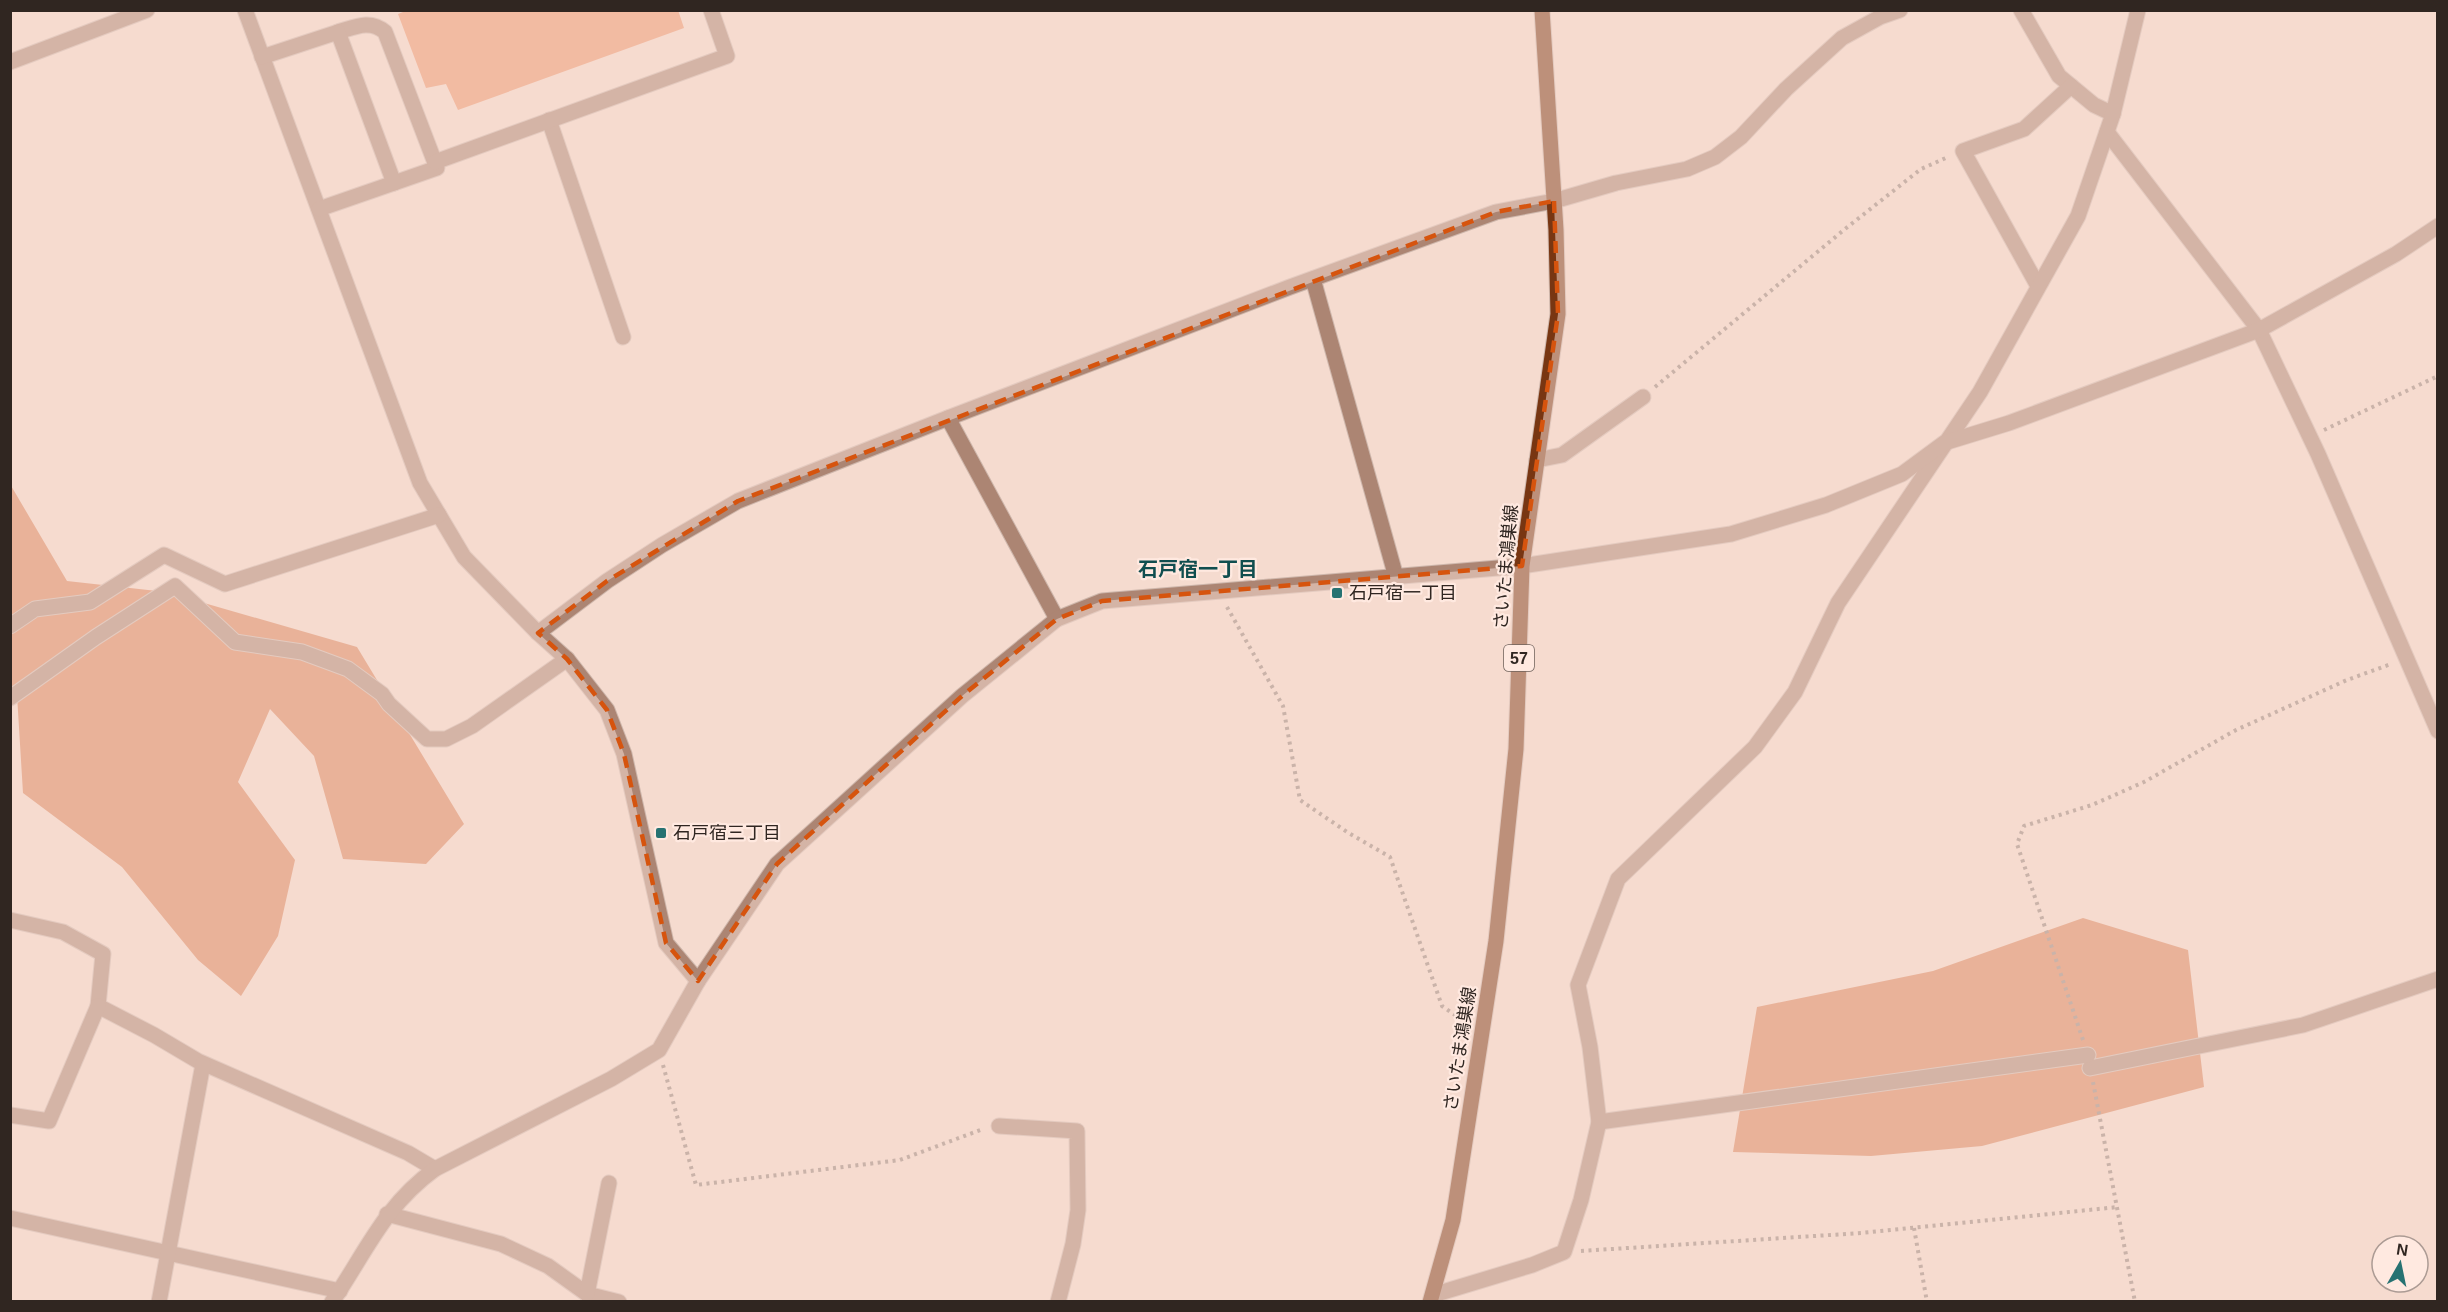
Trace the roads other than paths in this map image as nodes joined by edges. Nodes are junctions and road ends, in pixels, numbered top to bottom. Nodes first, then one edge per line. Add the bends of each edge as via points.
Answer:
1 (147, 10) edge
2 (245, 10) edge
3 (711, 10) edge
4 (1542, 10) edge
5 (1900, 10) edge
6 (2021, 10) edge
7 (2138, 10) edge
8 (338, 32) junction
9 (262, 57) junction
10 (10, 62) edge
11 (2071, 86) junction
12 (2113, 114) junction
13 (549, 120) junction
14 (2107, 132) junction
15 (435, 162) junction
16 (394, 183) junction
17 (1554, 201) junction
18 (319, 209) junction
19 (2438, 226) edge
20 (1313, 279) junction
21 (2038, 286) junction
22 (2259, 330) junction
23 (623, 337) dead end
24 (1643, 398) road end
25 (948, 418) junction
26 (1944, 443) junction
27 (1537, 460) junction
28 (439, 514) junction
29 (1522, 566) junction
30 (1396, 577) junction
31 (1057, 620) junction
32 (10, 626) edge
33 (538, 633) junction
34 (567, 659) junction
35 (10, 698) edge
36 (2438, 731) edge
37 (10, 920) edge
38 (2438, 979) edge
39 (698, 981) junction
40 (98, 1006) junction
41 (203, 1064) junction
42 (10, 1115) edge
43 (1599, 1122) junction
44 (999, 1126) road end
45 (435, 1170) junction
46 (609, 1183) dead end
47 (387, 1214) junction
48 (10, 1218) edge
49 (169, 1253) junction
50 (587, 1294) junction
51 (336, 1296) edge
52 (1431, 1298) edge
53 (159, 1302) edge
54 (619, 1302) edge
55 (1058, 1302) edge

1 - 10 street
2 - 9 street
3 - 13 street via 727,56
4 - 17 main road, さいたま鴻巣線 / 57
5 - 17 street via 1842,38 1741,137 1715,157 1687,169
6 - 11 street via 2059,76
7 - 12 street
8 - 9 street
8 - 15 street via 366,24 378,25 385,32
8 - 16 street
9 - 18 street
11 - 12 street via 2094,105
11 - 21 street via 2024,129 1963,151
12 - 14 street
13 - 15 street
13 - 23 street
14 - 21 street via 2078,216
14 - 22 street
15 - 16 street via 437,168
16 - 18 street
17 - 20 street via 1496,213
17 - 27 main road, さいたま鴻巣線 / 57 via 1558,314
18 - 28 street via 420,483
19 - 22 street via 2396,254
20 - 25 street
20 - 30 street
21 - 26 street via 1980,393
22 - 26 street via 2009,423
22 - 36 street
24 - 27 street via 1562,455
25 - 31 street
25 - 33 street via 738,501 616,575
26 - 29 street via 1902,474 1826,505 1731,534
26 - 43 street via 1838,603 1795,693 1755,747 1618,879 1578,985
27 - 29 main road, さいたま鴻巣線 / 57
28 - 32 street via 225,584 164,555 90,602 35,609
28 - 33 street via 464,557
29 - 30 street
29 - 52 main road, さいたま鴻巣線 / 57 via 1516,749 1497,941 1453,1220
30 - 31 street via 1102,601
31 - 39 street via 962,696 777,864
33 - 34 street
34 - 35 street via 472,726 446,739 427,739 382,694 348,669 302,652 235,642 175,586
34 - 39 street via 608,710 624,754 666,943
37 - 40 street via 63,932 103,954
38 - 43 street via 2303,1025 2089,1061
39 - 45 street via 659,1050
40 - 41 street
40 - 42 street via 49,1121
41 - 45 street via 408,1153
41 - 49 street
43 - 52 street via 1564,1252
44 - 55 street via 1077,1131 1078,1210
45 - 47 street via 415,1184
46 - 50 street
47 - 50 street via 501,1244 548,1266
47 - 51 street
48 - 49 street
49 - 51 street
49 - 53 street
50 - 54 street

